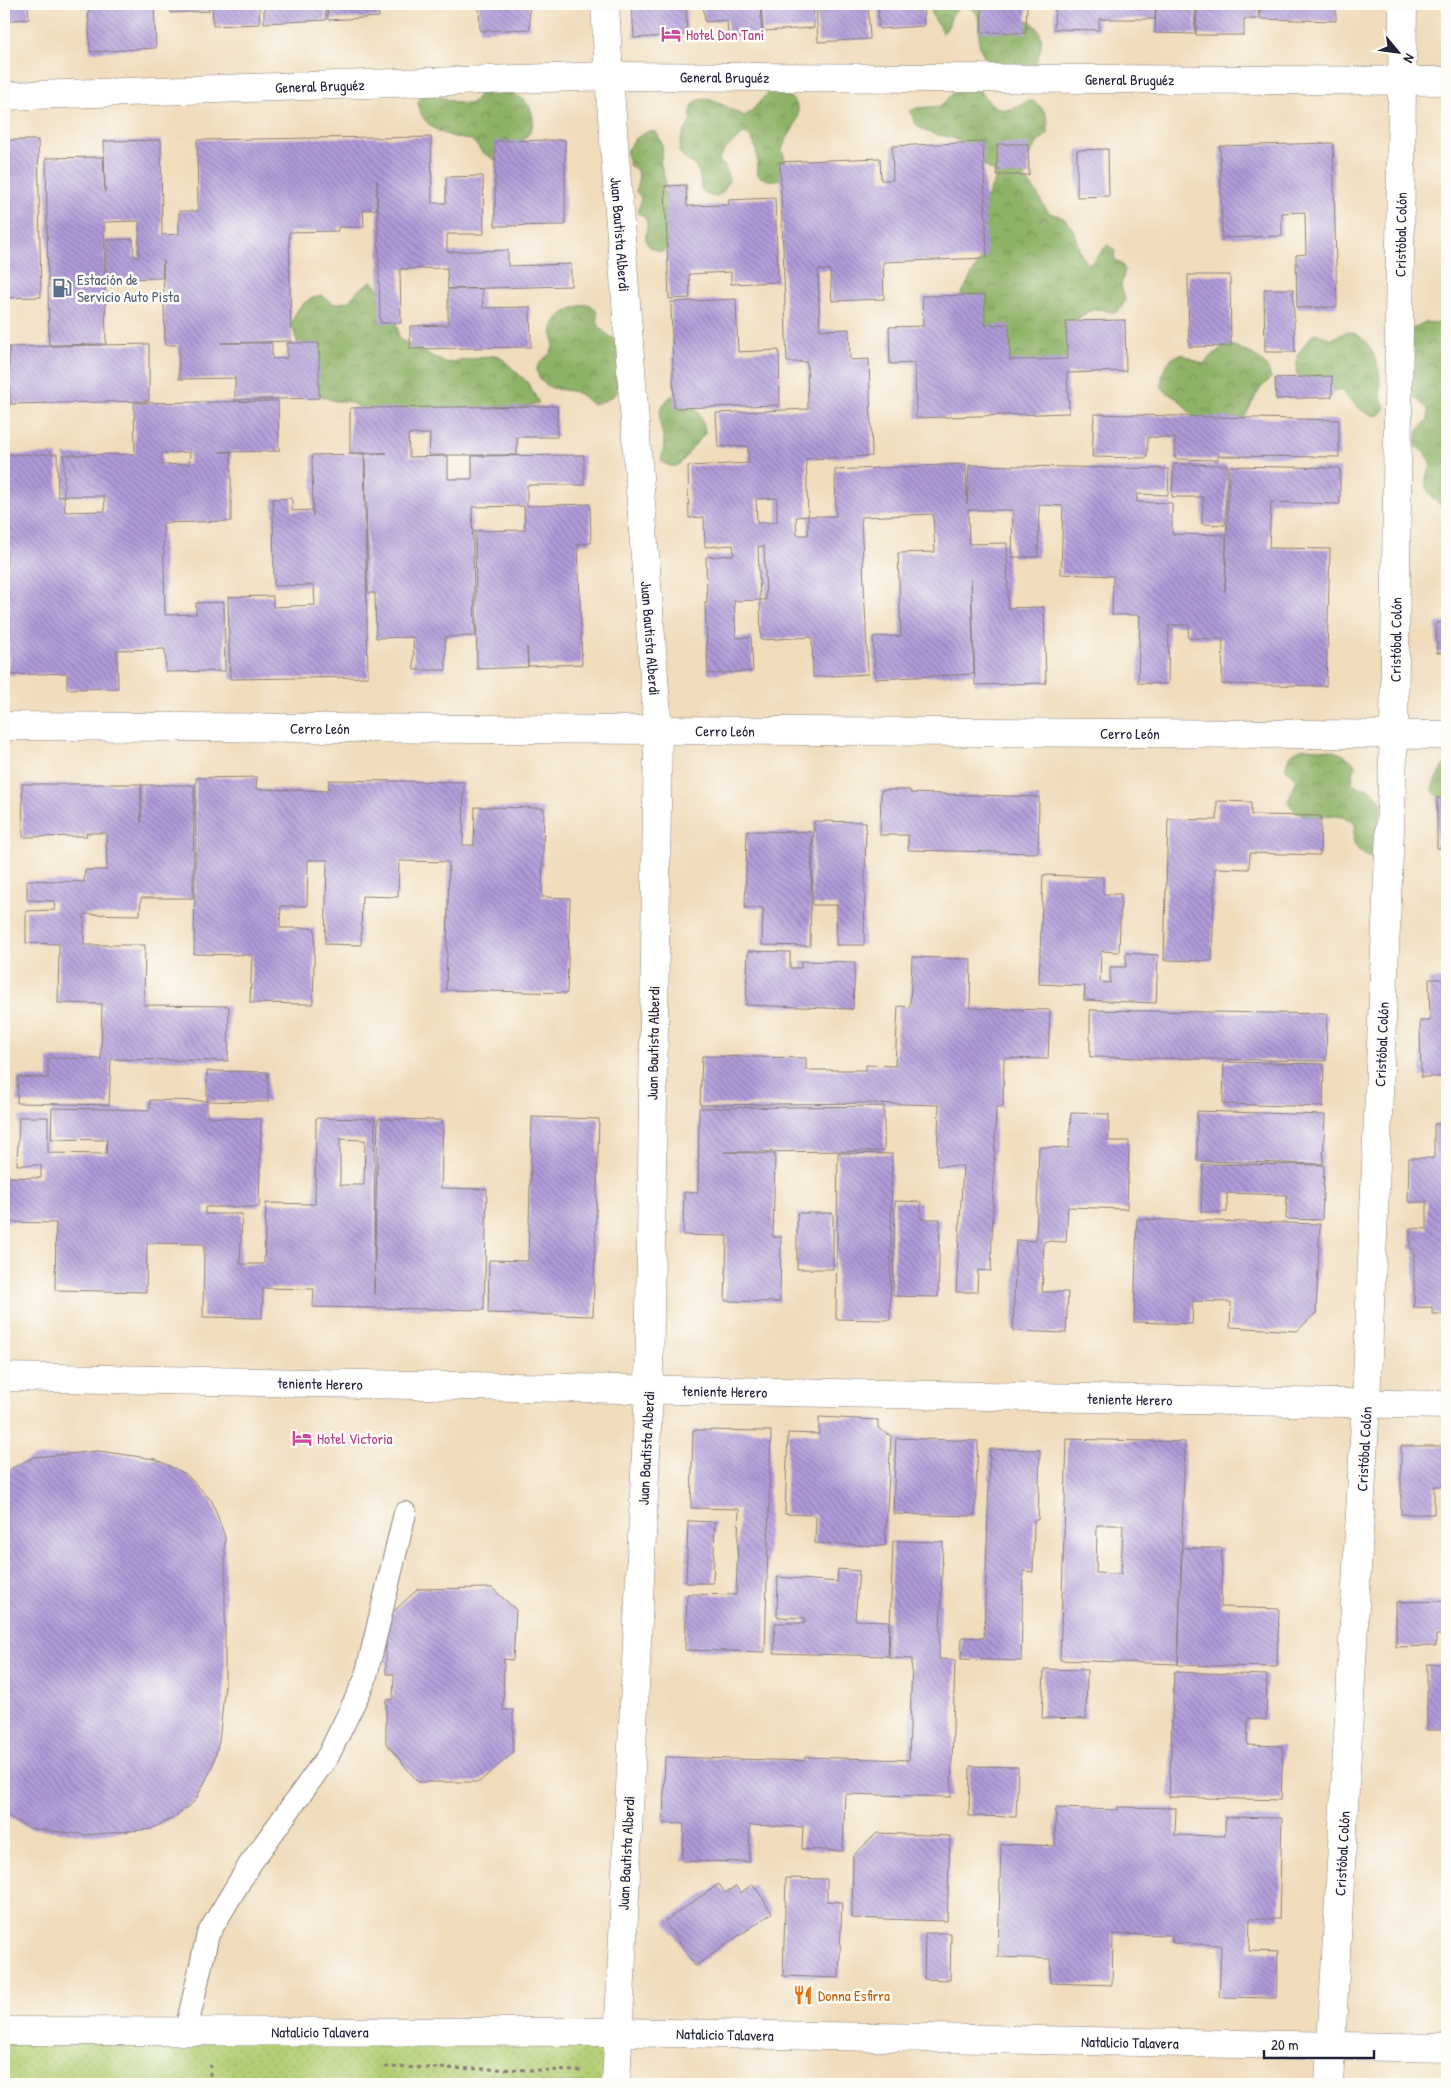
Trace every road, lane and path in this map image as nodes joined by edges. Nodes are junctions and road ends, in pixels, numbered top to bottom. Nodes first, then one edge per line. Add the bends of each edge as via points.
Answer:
1 (606, 4) edge
2 (1404, 4) edge
3 (608, 76) junction
4 (1403, 80) junction
5 (1447, 80) edge
6 (4, 96) edge
7 (4, 726) edge
8 (658, 730) junction
9 (1394, 734) junction
10 (1447, 735) edge
11 (4, 1377) edge
12 (649, 1389) junction
13 (1366, 1403) junction
14 (1447, 1405) edge
15 (405, 1513) dead end
16 (4, 2030) edge
17 (186, 2031) junction
18 (618, 2032) junction
19 (1331, 2046) junction
20 (1447, 2048) edge
21 (210, 2065) dead end
22 (210, 2084) edge
23 (616, 2084) edge
24 (1329, 2084) edge

1 - 3 street, Juan Bautista Alberdi
2 - 4 street, Cristóbal Colón
3 - 4 street, General Bruguéz
3 - 6 street, General Bruguéz
3 - 8 street, Juan Bautista Alberdi
4 - 5 street, General Bruguéz
4 - 9 street, Cristóbal Colón
7 - 8 street, Cerro León
8 - 9 street, Cerro León
8 - 12 street, Juan Bautista Alberdi
9 - 10 street, Cerro León
9 - 13 street, Cristóbal Colón
11 - 12 street, teniente Herero
12 - 13 street, teniente Herero
12 - 18 street, Juan Bautista Alberdi
13 - 14 street, teniente Herero
13 - 19 street, Cristóbal Colón
15 - 17 lane via 365,1680 328,1756 250,1864 208,1934
16 - 17 street, Natalicio Talavera
17 - 18 street, Natalicio Talavera
18 - 19 street, Natalicio Talavera
18 - 23 street, Juan Bautista Alberdi
19 - 20 street, Natalicio Talavera
19 - 24 street, Cristóbal Colón
21 - 22 path

